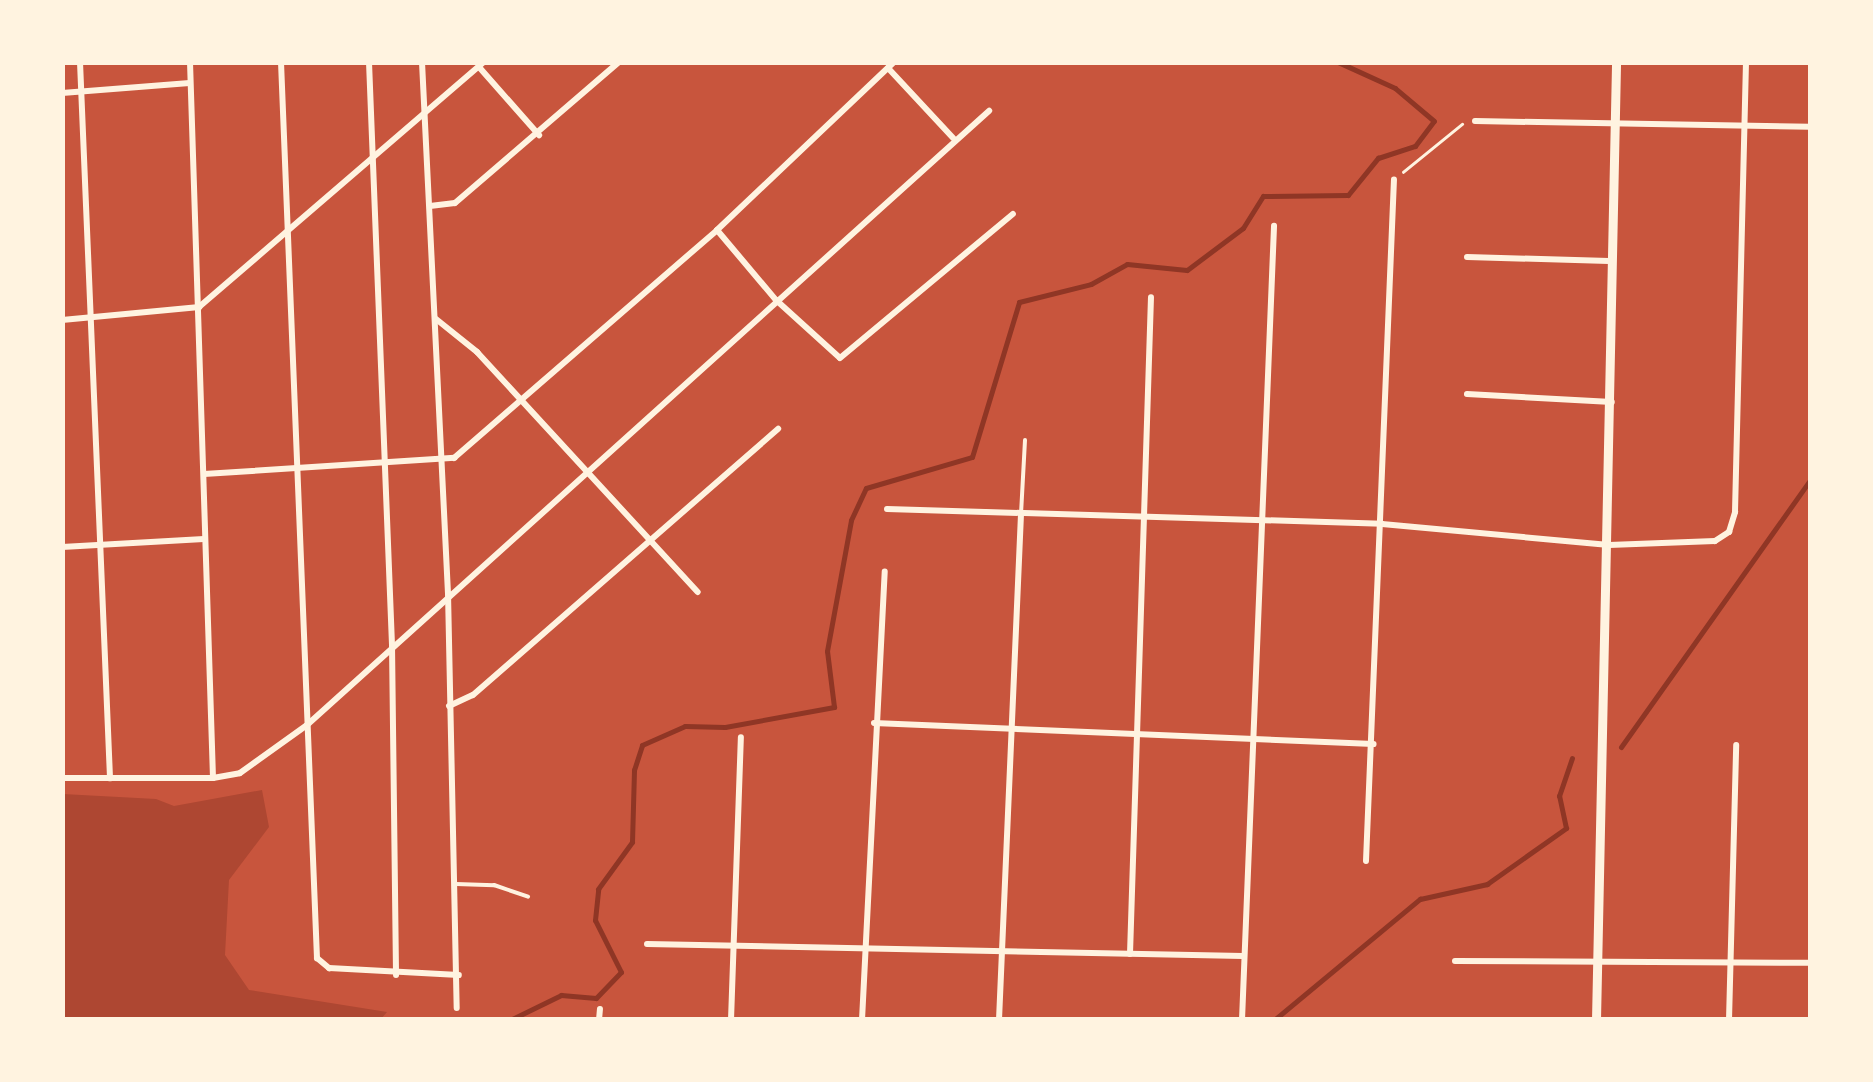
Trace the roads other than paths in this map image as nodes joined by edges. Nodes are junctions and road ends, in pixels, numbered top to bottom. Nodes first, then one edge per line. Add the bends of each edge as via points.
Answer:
1 (80, 62) edge
2 (190, 62) edge
3 (281, 62) edge
4 (369, 62) edge
5 (422, 62) edge
6 (619, 62) edge
7 (1616, 62) edge
8 (1746, 62) edge
9 (481, 65) edge
10 (891, 65) edge
11 (190, 83) junction
12 (80, 92) junction
13 (62, 93) edge
14 (990, 111) dead end
15 (424, 117) junction
16 (1475, 121) road end
17 (1612, 123) junction
18 (1745, 125) junction
19 (1810, 126) edge
20 (540, 135) junction
21 (953, 138) junction
22 (374, 160) junction
23 (1394, 180) road end
24 (430, 206) junction
25 (1012, 214) dead end
26 (1274, 226) dead end
27 (717, 230) junction
28 (289, 234) junction
29 (1467, 257) dead end
30 (1610, 261) junction
31 (1151, 298) dead end
32 (776, 300) junction
33 (199, 307) junction
34 (93, 318) junction
35 (435, 318) junction
36 (62, 320) edge
37 (1467, 394) dead end
38 (521, 399) junction
39 (1613, 402) junction
40 (778, 429) dead end
41 (1026, 440) dead end
42 (442, 463) junction
43 (382, 466) junction
44 (294, 470) junction
45 (588, 473) junction
46 (204, 474) junction
47 (888, 509) dead end
48 (1021, 514) junction
49 (1146, 520) junction
50 (1262, 522) junction
51 (1382, 524) junction
52 (204, 539) junction
53 (650, 540) junction
54 (102, 544) junction
55 (1609, 545) junction
56 (62, 547) edge
57 (885, 572) dead end
58 (698, 592) dead end
59 (448, 593) junction
60 (392, 645) junction
61 (449, 706) junction
62 (874, 723) junction
63 (307, 725) junction
64 (1012, 730) junction
65 (1136, 736) junction
66 (741, 737) dead end
67 (1251, 740) junction
68 (1374, 744) junction
69 (1736, 746) dead end
70 (62, 778) edge
71 (110, 778) junction
72 (213, 778) junction
73 (1366, 861) dead end
74 (456, 884) junction
75 (528, 897) dead end
76 (647, 944) dead end
77 (732, 944) junction
78 (864, 946) junction
79 (1004, 949) junction
80 (1130, 954) junction
81 (1243, 956) junction
82 (1455, 960) dead end
83 (1810, 962) edge
84 (1730, 963) junction
85 (1599, 964) junction
86 (396, 975) junction
87 (458, 975) junction
88 (457, 1008) dead end
89 (600, 1009) dead end
90 (599, 1020) edge
91 (732, 1020) edge
92 (862, 1020) edge
93 (999, 1020) edge
94 (1242, 1020) edge
95 (1596, 1020) edge
96 (1729, 1020) edge

1 - 12 street
2 - 11 street
3 - 28 street
4 - 22 street
5 - 15 street
6 - 20 street
7 - 17 street
8 - 18 street
9 - 15 street
9 - 20 street
10 - 21 street
10 - 27 street
11 - 12 street
11 - 33 street
12 - 13 street
12 - 34 street
14 - 21 street
15 - 22 street
15 - 24 street
16 - 17 street
17 - 18 street
17 - 30 street
18 - 19 street
18 - 55 street via 1735,512 1729,532 1716,541
20 - 24 street via 455,202
21 - 32 street
22 - 28 street
22 - 43 street
23 - 51 street
24 - 35 street
25 - 32 street via 850,356 828,353
26 - 50 street
27 - 32 street
27 - 38 street
28 - 33 street
28 - 44 street
29 - 30 street
30 - 39 street
31 - 49 street
32 - 45 street
33 - 34 street
33 - 46 street
34 - 36 street
34 - 54 street
35 - 38 street
35 - 42 street
37 - 39 street
38 - 42 street
38 - 45 street
39 - 55 street
40 - 53 street
41 - 48 lane
42 - 43 street
42 - 59 street
43 - 44 street
43 - 60 street
44 - 46 street
44 - 63 street
45 - 53 street
45 - 59 street
46 - 52 street
47 - 48 street
48 - 49 street
48 - 64 street
49 - 50 street
49 - 65 street
50 - 51 street
50 - 67 street
51 - 55 street
51 - 68 street
52 - 54 street
52 - 72 street
53 - 58 street
53 - 61 street via 473,695
54 - 56 street
54 - 71 street
55 - 85 street
57 - 62 street
59 - 60 street
59 - 61 street
60 - 63 street
60 - 86 street
61 - 74 street
62 - 64 street
62 - 78 street
63 - 72 street via 240,772
63 - 86 street via 322,966
64 - 65 street
64 - 79 street
65 - 67 street
65 - 80 street
66 - 77 street
67 - 68 street
67 - 81 street
68 - 73 street
69 - 84 street
70 - 71 street
71 - 72 street
74 - 75 lane via 494,885
74 - 87 street
76 - 77 street
77 - 78 street
77 - 91 street
78 - 79 street
78 - 92 street
79 - 80 street
79 - 93 street
80 - 81 street
81 - 94 street
82 - 85 street
83 - 84 street
84 - 85 street
84 - 96 street
85 - 95 street
86 - 87 street
87 - 88 street
89 - 90 street

